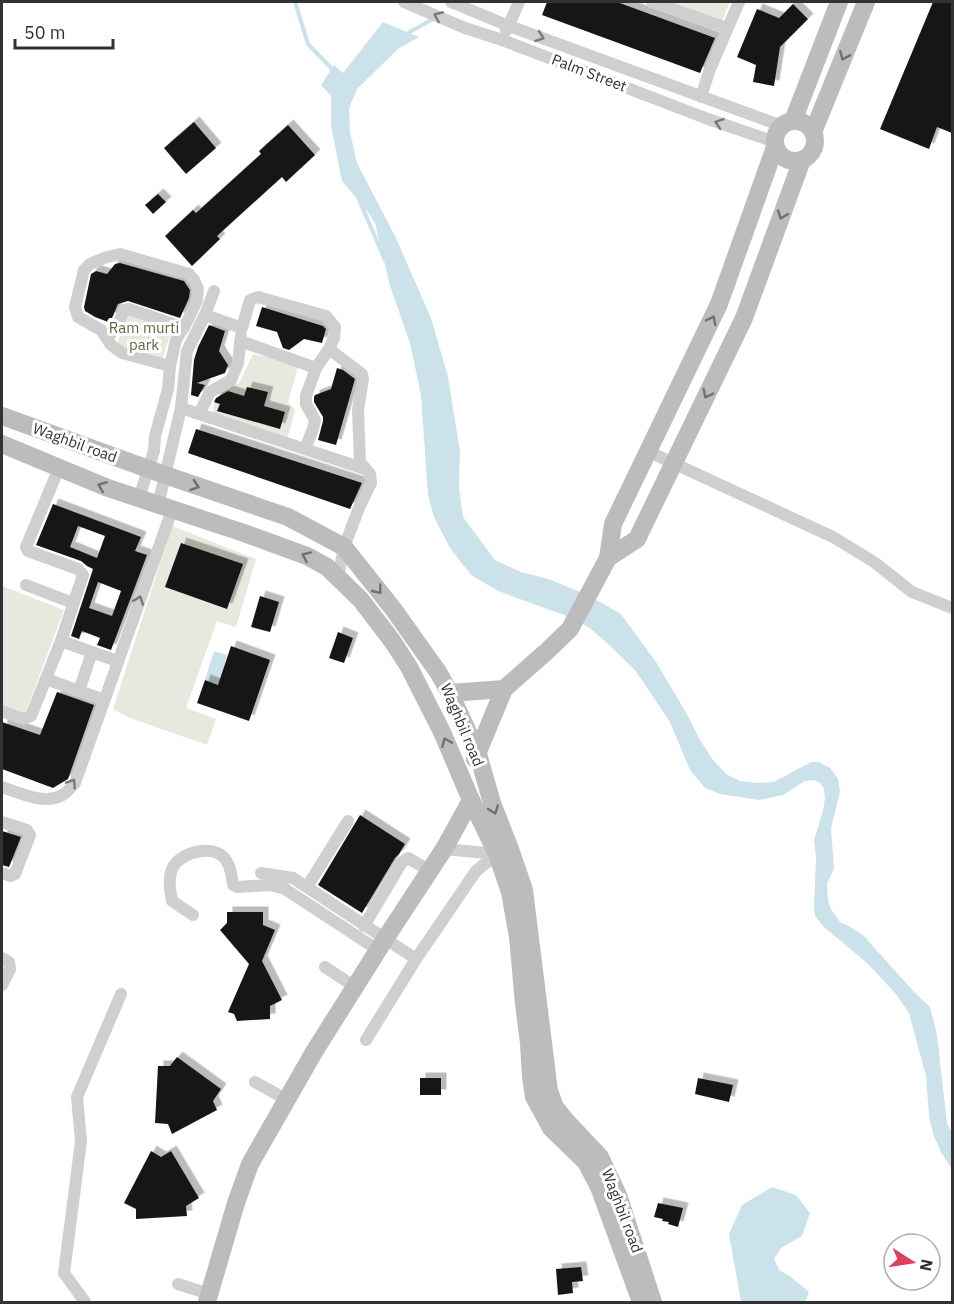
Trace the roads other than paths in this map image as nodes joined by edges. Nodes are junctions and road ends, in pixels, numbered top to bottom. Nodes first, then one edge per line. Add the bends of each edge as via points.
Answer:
1 (452, 2) edge
2 (519, 2) edge
3 (652, 2) edge
4 (739, 2) edge
5 (839, 2) edge
6 (866, 2) edge
7 (408, 3) edge
8 (509, 26) junction
9 (727, 28) junction
10 (502, 40) junction
11 (701, 97) junction
12 (813, 132) junction
13 (781, 134) junction
14 (802, 160) junction
15 (214, 291) dead end
16 (205, 315) junction
17 (184, 328) junction
18 (242, 328) junction
19 (107, 339) junction
20 (240, 341) junction
21 (329, 349) junction
22 (170, 366) junction
23 (316, 368) junction
24 (181, 408) junction
25 (199, 414) junction
26 (8, 419) edge
27 (3, 445) edge
28 (305, 449) junction
29 (647, 451) junction
30 (673, 462) junction
31 (59, 468) junction
32 (366, 469) junction
33 (157, 472) junction
34 (139, 498) junction
35 (165, 507) junction
36 (344, 547) junction
37 (608, 558) junction
38 (338, 578) junction
39 (26, 585) dead end
40 (74, 603) junction
41 (952, 608) edge
42 (61, 641) junction
43 (92, 652) junction
44 (117, 661) junction
45 (45, 679) junction
46 (448, 688) junction
47 (504, 689) junction
48 (79, 691) junction
49 (423, 694) junction
50 (104, 700) junction
51 (2, 711) edge
52 (478, 754) junction
53 (2, 787) edge
54 (468, 791) junction
55 (348, 821) dead end
56 (2, 822) edge
57 (444, 849) junction
58 (504, 851) junction
59 (430, 871) junction
60 (2, 873) edge
61 (261, 873) dead end
62 (307, 887) junction
63 (193, 915) dead end
64 (364, 926) junction
65 (382, 944) junction
66 (2, 958) edge
67 (416, 959) junction
68 (325, 967) dead end
69 (2, 985) edge
70 (355, 987) junction
71 (121, 994) dead end
72 (366, 1040) dead end
73 (255, 1082) dead end
74 (287, 1100) junction
75 (622, 1230) junction
76 (178, 1284) dead end
77 (208, 1298) edge
78 (85, 1302) edge
79 (641, 1302) edge
80 (653, 1302) edge

1 - 8 street
2 - 8 street
3 - 9 street
4 - 9 street
5 - 13 main road
6 -> 12 main road
10 -> 7 street, Palm Street
8 - 10 street
8 -> 11 street
9 - 11 street
13 -> 10 street, Palm Street via 708,119
11 - 13 street
12 - 13 main road via 805,123
12 - 14 main road via 812,151
13 - 14 main road via 778,153 783,158
29 -> 13 main road via 719,304
14 -> 30 main road via 744,318
15 - 16 street
16 - 18 street
16 - 24 street via 187,351
17 - 19 street via 129,309 124,310
17 - 19 street via 197,300 198,289 189,274 120,254 90,264 84,270 75,307 78,317 101,330
17 - 22 street via 176,340
18 - 20 street
18 - 21 street via 249,300 258,297 326,316 335,327
19 - 22 street via 122,353
20 - 23 street
20 - 25 street via 231,380 210,392
21 - 23 street
21 - 32 street via 362,374 358,410 360,462
22 - 33 street via 154,436
23 - 28 street via 306,396 315,420
24 - 25 street
24 - 33 street
25 - 28 street
26 - 27 main road
26 - 33 main road, Waghbil road
27 - 31 main road, Waghbil road
28 - 32 street
29 - 30 street
29 - 37 main road via 613,524
30 - 37 main road via 637,539
30 - 41 street via 833,537 912,592
34 -> 31 main road, Waghbil road
31 - 40 street via 26,547 83,575
32 - 36 street via 371,483
33 - 34 street
33 - 35 street
33 -> 36 main road, Waghbil road via 288,517
34 - 35 main road, Waghbil road
38 -> 35 main road, Waghbil road via 307,556
44 -> 35 street
36 - 38 street
36 -> 46 main road, Waghbil road
37 - 47 main road via 570,629
38 - 49 main road, Waghbil road via 361,600 393,642
39 - 40 street
40 - 42 street
42 - 43 street
42 - 45 street
43 - 44 street
43 - 48 street
44 - 50 street
45 - 48 street
45 - 51 street via 31,716 23,719
46 - 47 main road
46 - 49 main road
46 - 52 main road, Waghbil road
47 - 52 main road
48 - 50 street
54 -> 49 main road, Waghbil road
53 -> 50 street via 33,798 63,795 75,783
52 - 54 main road
52 -> 58 main road, Waghbil road
54 - 57 main road
54 - 58 main road, Waghbil road
55 - 62 street
56 - 60 street via 27,830 30,835 15,874
57 - 58 street
57 - 59 main road
58 - 67 street via 476,871
58 - 75 main road, Waghbil road via 510,892 520,915 518,937 536,1042 531,1077 540,1085 534,1097 586,1162 598,1169 599,1187
59 - 64 street via 408,858 402,862
59 - 65 main road
61 - 62 street via 293,878
62 - 64 street
63 - 65 street via 172,901 169,880 180,858 203,850 224,857 233,885 285,889
64 - 65 street
65 - 67 street
65 - 70 main road
66 - 69 street via 9,962 10,969
67 - 72 street
68 - 70 street
70 - 74 main road
71 - 78 street via 77,1097 81,1141 64,1273
73 - 74 street
74 - 77 main road via 250,1164
75 - 79 main road, Waghbil road
75 - 80 main road, Waghbil road
76 - 77 street

